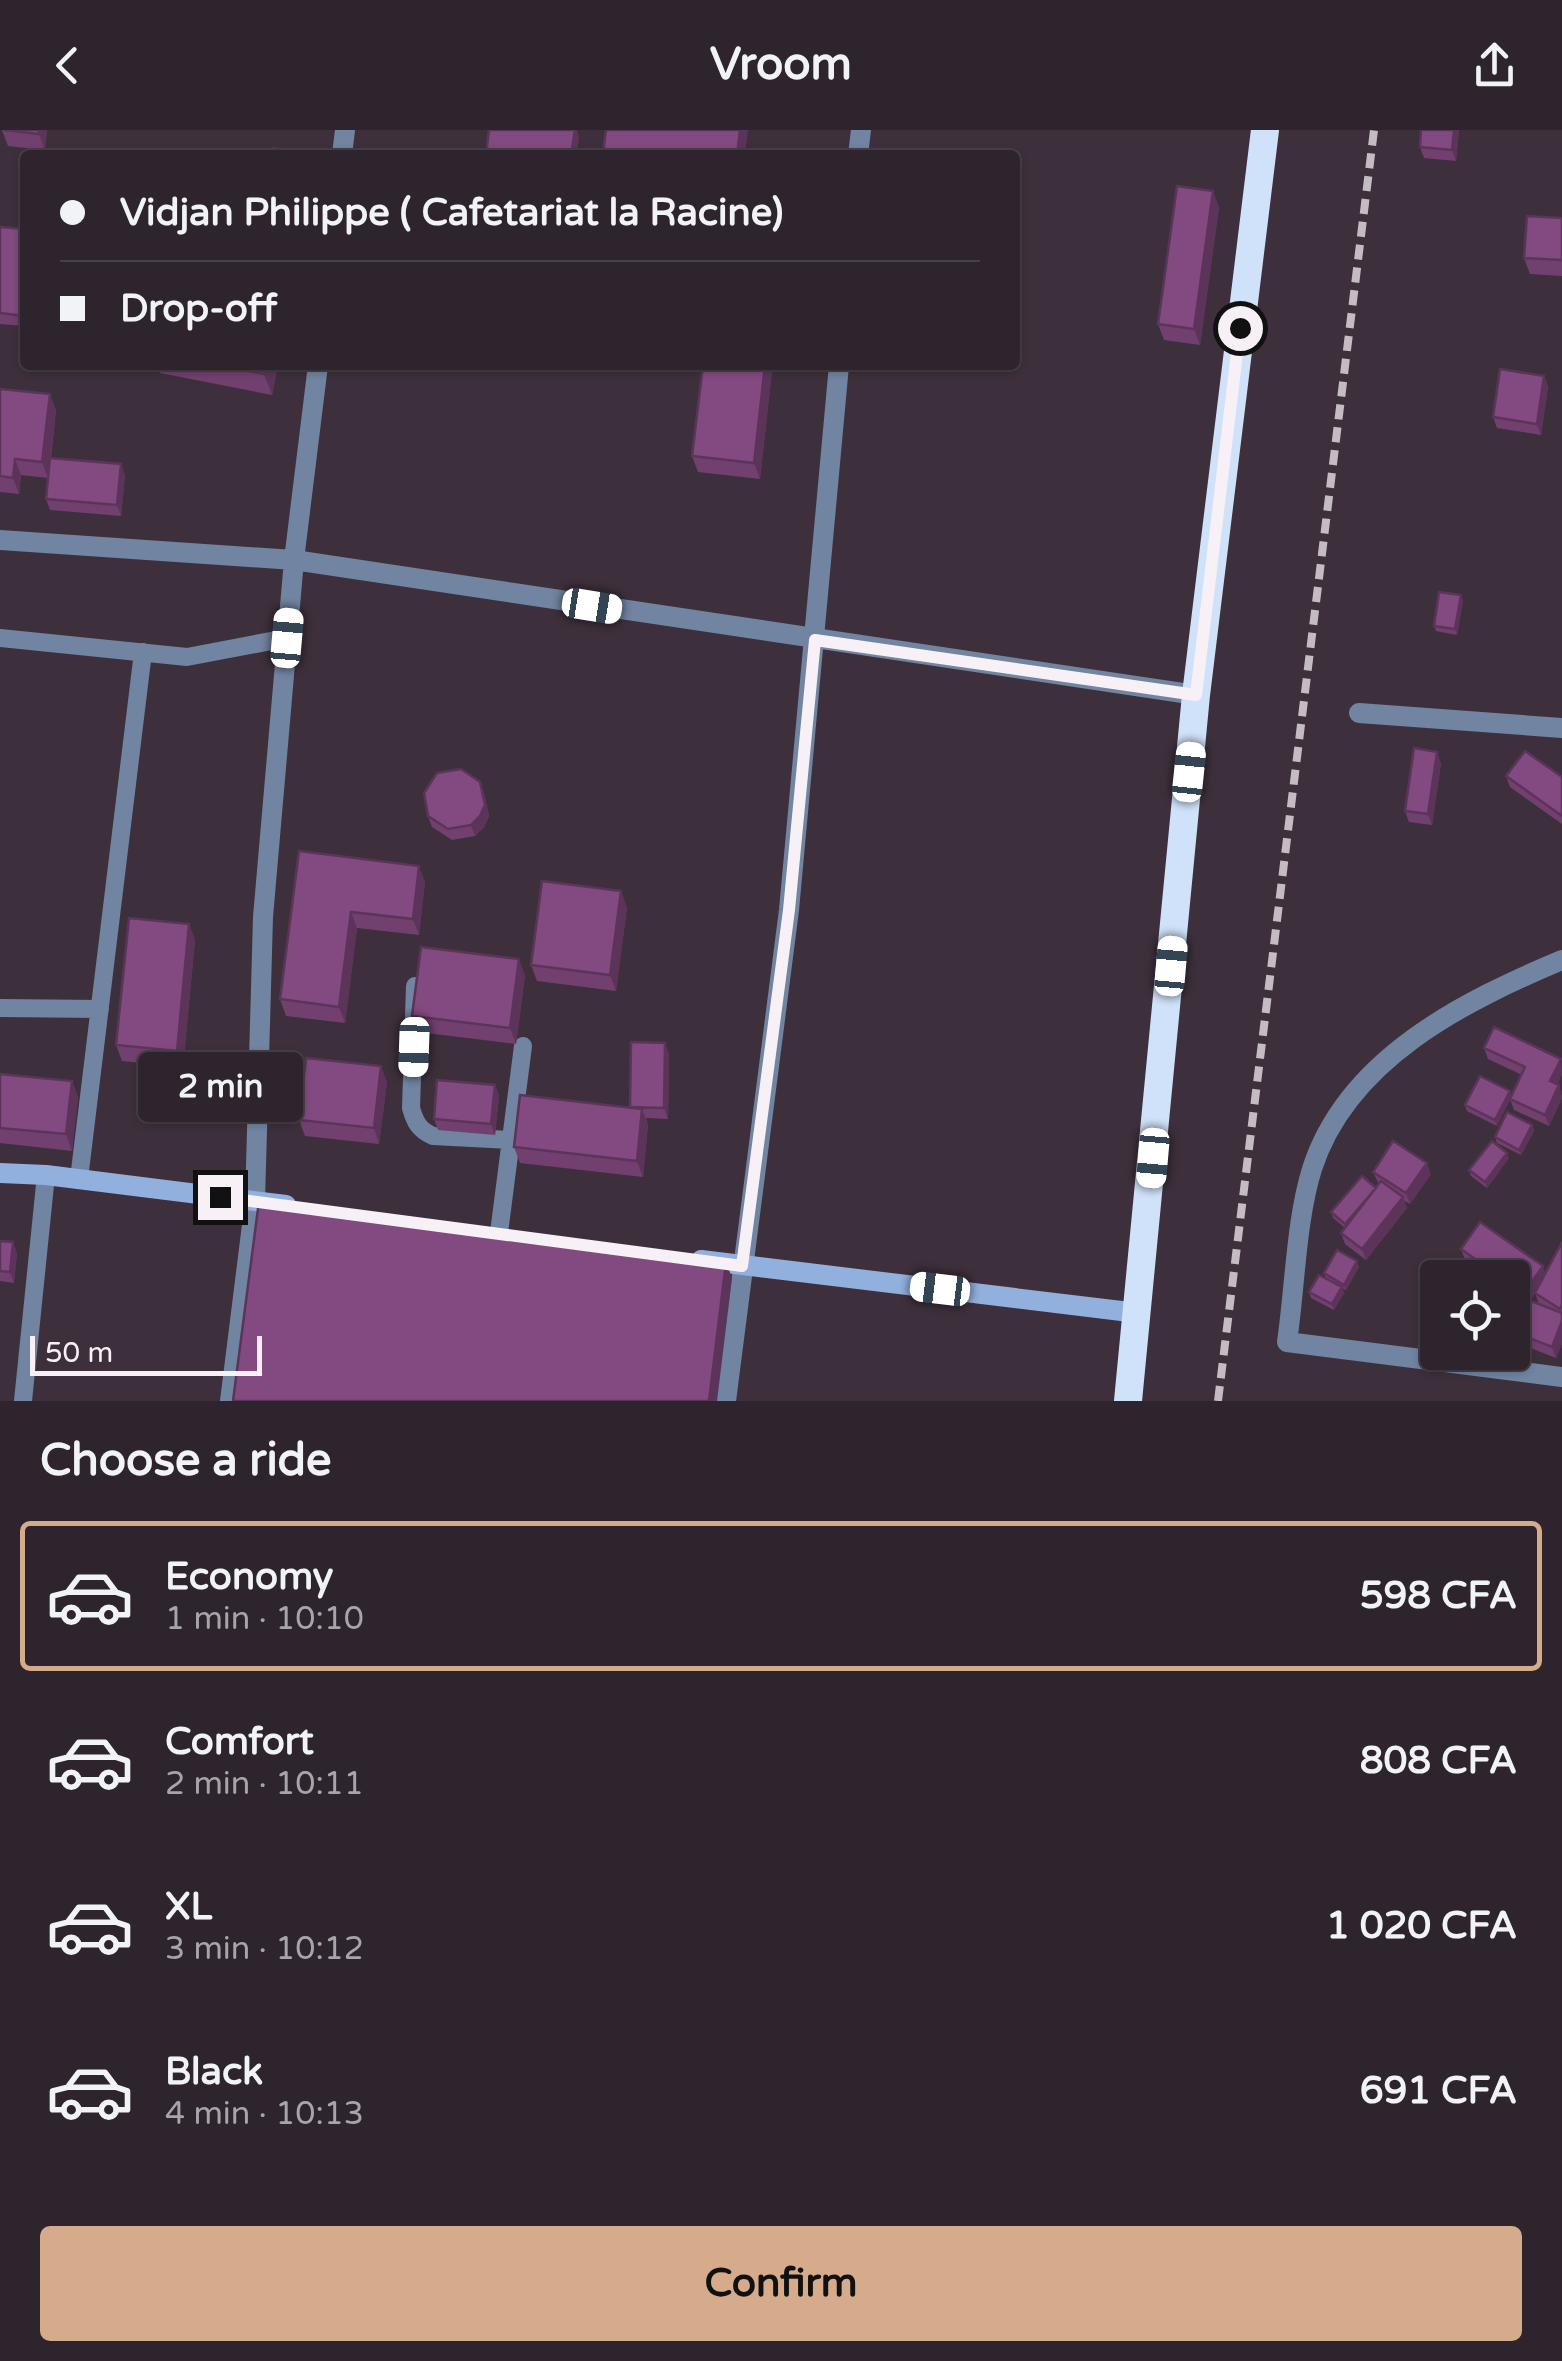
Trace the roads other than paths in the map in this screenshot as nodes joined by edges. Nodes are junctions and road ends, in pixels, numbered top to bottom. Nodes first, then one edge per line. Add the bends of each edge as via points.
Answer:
1 (1264, 130) edge
2 (317, 370) edge
3 (839, 370) edge
4 (0, 540) edge
5 (294, 560) junction
6 (0, 638) edge
7 (287, 638) junction
8 (815, 640) junction
9 (143, 652) junction
10 (1196, 695) junction
11 (1359, 713) dead end
12 (1562, 728) edge
13 (1562, 960) edge
14 (416, 986) edge
15 (0, 1008) edge
16 (100, 1009) junction
17 (523, 1046) dead end
18 (511, 1140) junction
19 (0, 1173) edge
20 (46, 1175) junction
21 (79, 1179) junction
22 (255, 1201) junction
23 (312, 1208) edge
24 (499, 1233) edge
25 (686, 1258) edge
26 (742, 1266) junction
27 (1138, 1313) junction
28 (1562, 1377) edge
29 (23, 1401) edge
30 (230, 1401) edge
31 (726, 1401) edge
32 (1128, 1401) edge

1 - 10 highway
2 - 5 street
3 - 8 street
4 - 5 street
5 - 7 street
5 - 8 street
6 - 9 lane
7 - 9 lane via 187,657
7 - 22 street via 262,917
8 - 10 street
8 - 26 street via 789,910
9 - 16 lane
10 - 27 highway
11 - 12 street
13 - 28 street via 1447,1014 1372,1075 1338,1115 1312,1168 1287,1342
14 - 18 lane via 416,1122 433,1136
15 - 16 lane
16 - 21 lane
17 - 18 lane
18 - 24 lane
19 - 20 main road
20 - 21 main road
20 - 29 lane
21 - 22 main road
22 - 23 main road
22 - 30 street
25 - 26 main road
26 - 27 main road
26 - 31 street
27 - 32 highway

